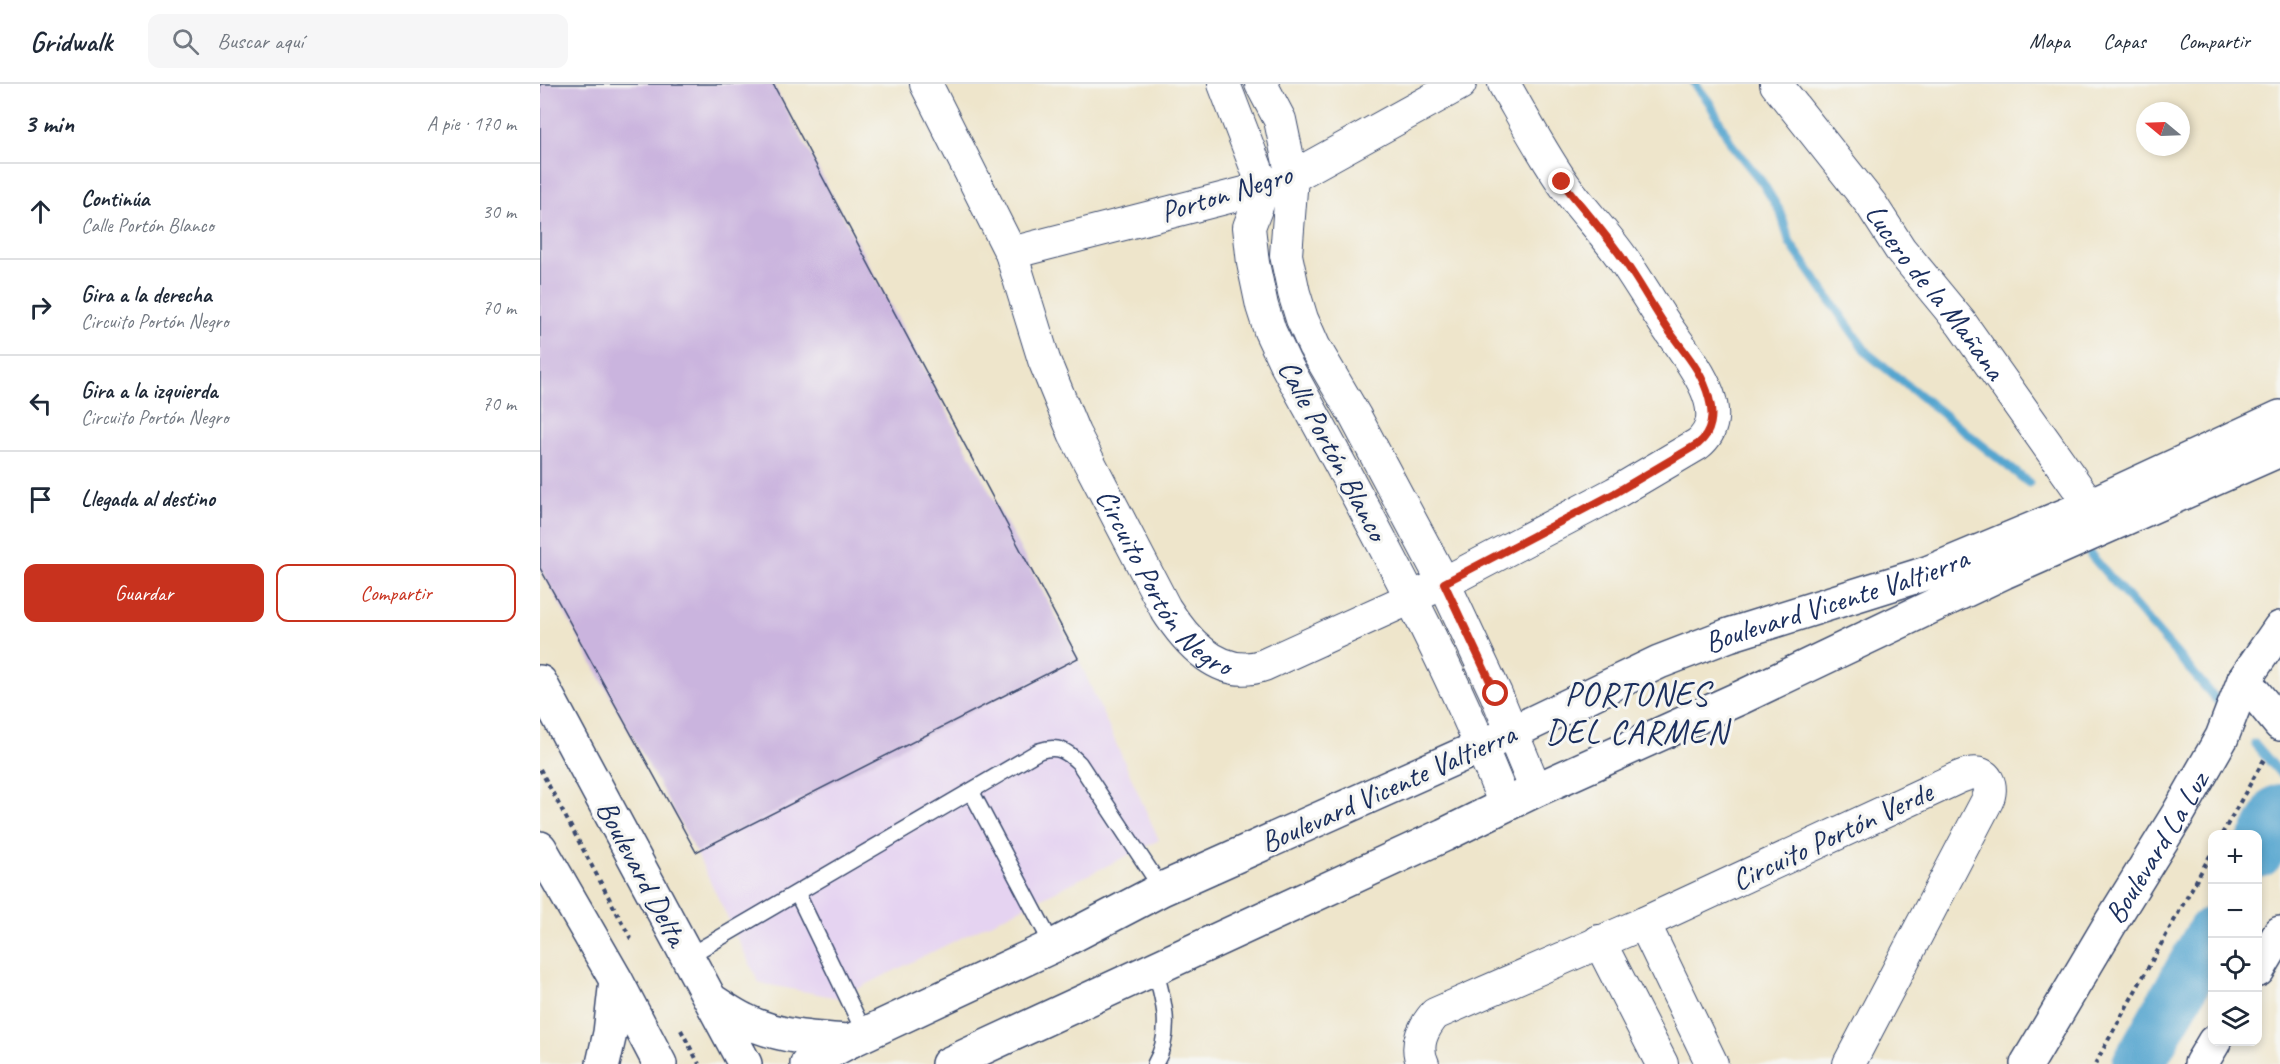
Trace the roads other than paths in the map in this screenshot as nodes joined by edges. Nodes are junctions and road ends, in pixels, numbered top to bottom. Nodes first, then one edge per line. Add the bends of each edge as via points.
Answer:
1 (926, 84) edge
2 (1224, 84) edge
3 (1261, 84) edge
4 (1460, 84) edge
5 (1504, 84) edge
6 (1776, 84) edge
7 (1278, 182) junction
8 (1011, 253) junction
9 (2280, 417) edge
10 (2280, 450) edge
11 (2090, 505) junction
12 (1444, 583) junction
13 (1413, 598) junction
14 (2280, 628) edge
15 (2244, 680) junction
16 (540, 682) edge
17 (2280, 724) edge
18 (1511, 733) junction
19 (1482, 746) junction
20 (1536, 790) junction
21 (971, 791) junction
22 (1505, 805) junction
23 (540, 848) edge
24 (1162, 889) junction
25 (797, 893) junction
26 (1644, 923) junction
27 (2280, 933) edge
28 (1599, 941) junction
29 (1053, 946) junction
30 (687, 957) junction
31 (2262, 963) edge
32 (1155, 969) junction
33 (616, 980) junction
34 (711, 1000) junction
35 (857, 1037) junction
36 (2211, 1046) edge
37 (603, 1064) edge
38 (660, 1064) edge
39 (745, 1064) edge
40 (807, 1064) edge
41 (948, 1064) edge
42 (1155, 1064) edge
43 (1423, 1064) edge
44 (1662, 1064) edge
45 (1713, 1064) edge
46 (1849, 1064) edge
47 (2027, 1064) edge
48 (2201, 1064) edge

1 - 8 street, Circuito Portón Negro
2 - 7 street, Calle Portón Blanco
3 - 7 street, Calle Portón Blanco via 1280,120
4 - 7 street, Porton Negro
5 - 12 street, Circuito Portón Negro via 1562,182 1625,261 1693,361 1709,398 1711,426 1704,439 1680,455
6 - 11 street, Lucero de la Mañana via 1961,323
7 - 8 street, Porton Negro
7 - 12 street, Calle Portón Blanco via 1286,255 1302,319
7 - 13 street, Calle Portón Blanco via 1249,227 1253,263 1270,331
8 - 13 street, Circuito Portón Negro via 1044,360 1074,433 1165,608 1192,644 1232,668 1257,668
9 - 11 main road, Boulevard Vicente Valtierra
10 - 20 main road, Boulevard Vicente Valtierra via 2004,572
11 - 18 main road, Boulevard Vicente Valtierra via 1927,573 1729,635 1659,662
12 - 13 street, Circuito Portón Negro
12 - 18 street, Calle Portón Blanco
13 - 19 street, Calle Portón Blanco
14 - 15 main road, Boulevard La Luz
15 - 17 main road
15 - 47 main road, Boulevard La Luz via 2222,737
16 - 30 main road, Boulevard Delta
18 - 19 main road, Boulevard Vicente Valtierra
18 - 20 street, Calle Portón Blanco
19 - 22 street, Calle Portón Blanco
19 - 24 main road, Boulevard Vicente Valtierra
20 - 22 main road, Boulevard Vicente Valtierra
21 - 24 lane via 1039,751 1056,747 1063,750 1079,763
21 - 25 lane
21 - 29 lane
22 - 32 main road, Boulevard Vicente Valtierra
23 - 33 main road
24 - 29 main road, Boulevard Vicente Valtierra
25 - 30 lane
25 - 35 lane
26 - 28 street, Circuito Portón Verde
26 - 45 street
26 - 46 street, Circuito Portón Verde via 1938,787 1970,774 1986,777 1991,787 1987,801
27 - 31 main road
28 - 43 street, Circuito Portón Verde via 1435,1014 1420,1035
28 - 44 street
29 - 35 main road, Boulevard Vicente Valtierra
30 - 34 main road, Boulevard Delta
32 - 41 main road, Boulevard Vicente Valtierra
32 - 42 lane via 1166,1015 1165,1039
33 - 37 main road
33 - 38 main road
34 - 35 main road via 743,1020 773,1031 805,1039
34 - 39 main road, Boulevard Delta
35 - 40 main road, Boulevard Vicente Valtierra
36 - 48 main road

